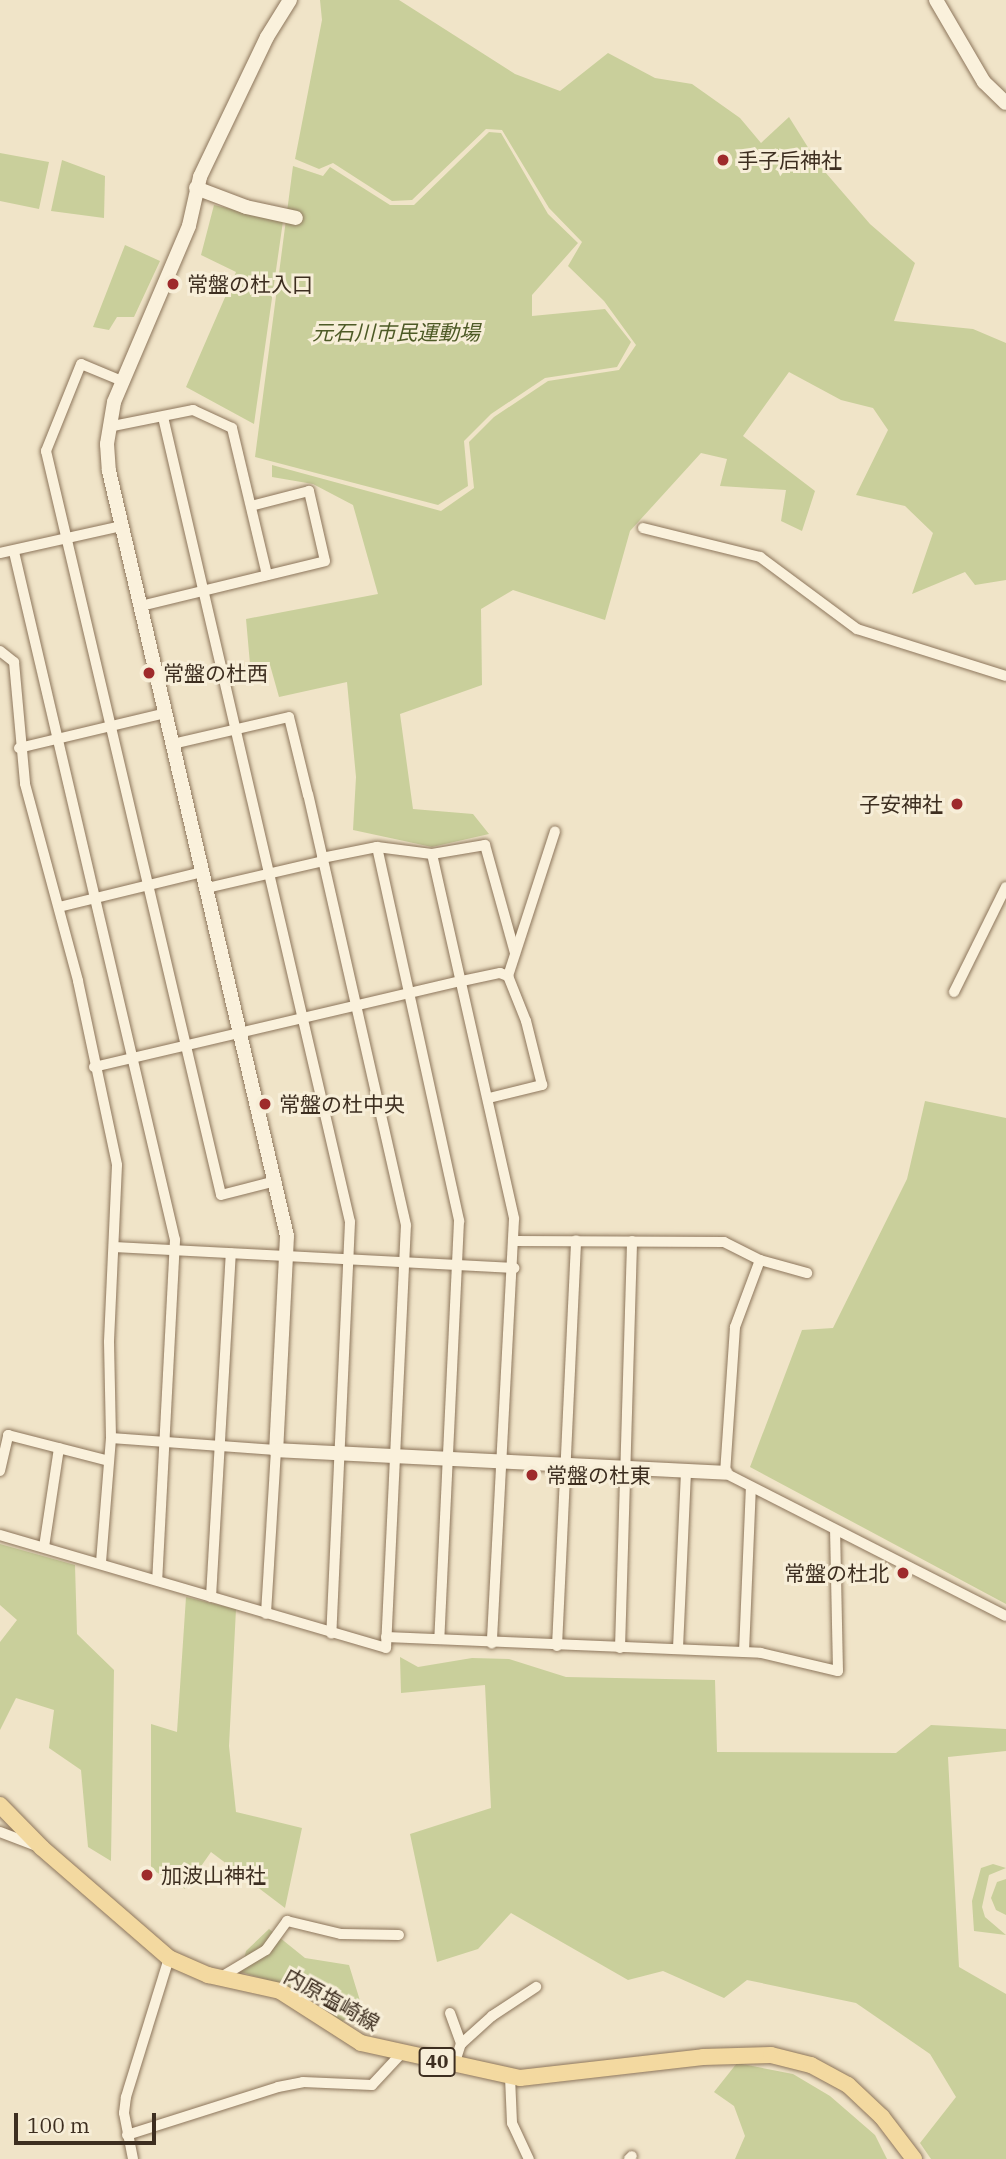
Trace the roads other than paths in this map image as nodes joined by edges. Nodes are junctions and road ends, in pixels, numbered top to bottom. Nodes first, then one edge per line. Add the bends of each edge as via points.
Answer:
1 (290, 0) edge
2 (936, 0) edge
3 (1006, 103) edge
4 (196, 188) junction
5 (296, 218) dead end
6 (122, 381) junction
7 (163, 417) junction
8 (108, 427) junction
9 (251, 506) junction
10 (122, 526) junction
11 (643, 528) dead end
12 (65, 539) junction
13 (15, 552) junction
14 (0, 553) edge
15 (267, 575) junction
16 (203, 591) junction
17 (141, 606) junction
18 (0, 651) edge
19 (1006, 676) edge
20 (166, 713) junction
21 (110, 727) junction
22 (236, 729) junction
23 (58, 738) junction
24 (173, 744) junction
25 (19, 748) junction
26 (555, 831) dead end
27 (377, 847) junction
28 (432, 854) junction
29 (323, 860) junction
30 (203, 873) junction
31 (269, 873) junction
32 (147, 886) junction
33 (1006, 887) edge
34 (207, 888) junction
35 (94, 898) junction
36 (59, 907) junction
37 (515, 953) junction
38 (508, 976) junction
39 (462, 981) junction
40 (954, 992) dead end
41 (409, 993) junction
42 (356, 1006) junction
43 (303, 1018) junction
44 (241, 1033) junction
45 (184, 1046) junction
46 (132, 1059) junction
47 (94, 1067) junction
48 (489, 1098) junction
49 (276, 1181) junction
50 (576, 1240) junction
51 (515, 1241) junction
52 (632, 1241) junction
53 (114, 1247) junction
54 (174, 1250) junction
55 (232, 1254) junction
56 (287, 1257) junction
57 (352, 1260) junction
58 (760, 1260) junction
59 (406, 1263) junction
60 (460, 1266) junction
61 (514, 1268) junction
62 (807, 1273) dead end
63 (111, 1438) junction
64 (166, 1443) junction
65 (218, 1447) junction
66 (59, 1448) junction
67 (276, 1450) junction
68 (338, 1454) junction
69 (396, 1457) junction
70 (449, 1460) junction
71 (109, 1461) junction
72 (504, 1463) junction
73 (562, 1466) junction
74 (628, 1470) junction
75 (0, 1471) edge
76 (686, 1471) junction
77 (724, 1473) junction
78 (751, 1487) junction
79 (835, 1530) junction
80 (0, 1535) edge
81 (44, 1547) junction
82 (101, 1562) junction
83 (157, 1580) junction
84 (211, 1597) junction
85 (266, 1614) junction
86 (1006, 1616) edge
87 (331, 1634) junction
88 (386, 1637) junction
89 (439, 1639) junction
90 (492, 1643) junction
91 (557, 1646) junction
92 (621, 1648) junction
93 (678, 1648) junction
94 (744, 1652) junction
95 (0, 1805) edge
96 (0, 1832) edge
97 (42, 1848) junction
98 (399, 1935) dead end
99 (169, 1958) junction
100 (219, 1978) junction
101 (536, 1987) dead end
102 (450, 2013) dead end
103 (461, 2045) junction
104 (400, 2055) junction
105 (454, 2065) junction
106 (510, 2077) junction
107 (127, 2135) junction
108 (133, 2159) edge
109 (530, 2159) edge
110 (914, 2159) edge

1 - 4 street via 267,37
2 - 3 street via 984,82
4 - 5 street via 246,207
4 - 6 street via 189,226
6 - 8 street
6 - 12 street via 80,364 46,451
7 - 8 street
7 - 9 street via 193,410 232,428
7 - 16 street
8 - 10 street via 109,471
9 - 15 street
9 - 15 street via 309,491 320,538 325,561
10 - 12 street
10 - 17 street
11 - 19 street via 760,557 858,629
12 - 13 street
12 - 21 street
13 - 14 street
13 - 23 street
15 - 16 street
16 - 17 street
16 - 22 street
17 - 20 street
18 - 25 street via 13,662
20 - 21 street
20 - 24 street
21 - 23 street
21 - 32 street
22 - 24 street
22 - 29 street via 289,717
22 - 31 street
23 - 25 street
23 - 35 street
24 - 30 street
25 - 36 street
26 - 37 street
27 - 28 street
27 - 29 street
27 - 41 street
28 - 37 street via 485,845
28 - 39 street
29 - 31 street
29 - 42 street
30 - 32 street
30 - 34 street
31 - 34 street
31 - 43 street
32 - 35 street
32 - 45 street
33 - 40 street
34 - 44 street
35 - 36 street
35 - 46 street
36 - 47 street
37 - 38 street
38 - 39 street via 500,973
38 - 48 street via 526,1021 542,1085
39 - 41 street
39 - 48 street
41 - 42 street
41 - 60 street via 453,1180
42 - 43 street
42 - 59 street via 404,1209
43 - 44 street
43 - 57 street via 348,1207
44 - 45 street
44 - 49 street
45 - 46 street
45 - 49 street via 220,1195
46 - 47 street
46 - 54 street
47 - 53 street via 117,1165
48 - 51 street via 508,1179
49 - 56 street
50 - 51 street
50 - 52 street
50 - 73 street
51 - 61 street
52 - 58 street via 724,1242
52 - 74 street
53 - 54 street
53 - 63 street via 109,1342
54 - 55 street
54 - 64 street
55 - 56 street
55 - 65 street
56 - 57 street
56 - 67 street
57 - 59 street
57 - 68 street
58 - 62 street
58 - 77 street via 735,1327
59 - 60 street
59 - 69 street
60 - 61 street
60 - 70 street
61 - 72 street
63 - 64 street
63 - 71 street
64 - 65 street
64 - 83 street
65 - 67 street
65 - 84 street
66 - 71 street
66 - 75 street via 8,1435
66 - 81 street
67 - 68 street
67 - 85 street
68 - 69 street
68 - 87 street
69 - 70 street
69 - 88 street
70 - 72 street
70 - 89 street
71 - 82 street
72 - 73 street
72 - 90 street
73 - 74 street
73 - 91 street
74 - 76 street
74 - 92 street
76 - 77 street
76 - 93 street
77 - 78 street
78 - 79 street
78 - 94 street
79 - 86 street
79 - 94 street via 838,1671
80 - 81 street
81 - 82 street
82 - 83 street
83 - 84 street
84 - 85 street
85 - 87 street
87 - 88 street via 386,1648
88 - 89 street
89 - 90 street
90 - 91 street
91 - 92 street
92 - 93 street
93 - 94 street
95 - 97 main road, 内原塩崎線 / 40
96 - 97 street
97 - 99 main road, 内原塩崎線 / 40
98 - 100 street via 341,1934 287,1921 265,1951
99 - 100 main road, 内原塩崎線 / 40
99 - 107 street via 126,2097
100 - 104 main road, 内原塩崎線 / 40 via 280,1991 361,2043
101 - 103 street via 492,2016
102 - 103 street
103 - 105 street
104 - 105 main road, 内原塩崎線 / 40
104 - 107 street via 372,2085 303,2082 278,2087
105 - 106 main road, 内原塩崎線 / 40
106 - 109 street via 512,2123
106 - 110 main road, 内原塩崎線 / 40 via 536,2078 703,2057 771,2055 811,2065 848,2085
107 - 108 street

